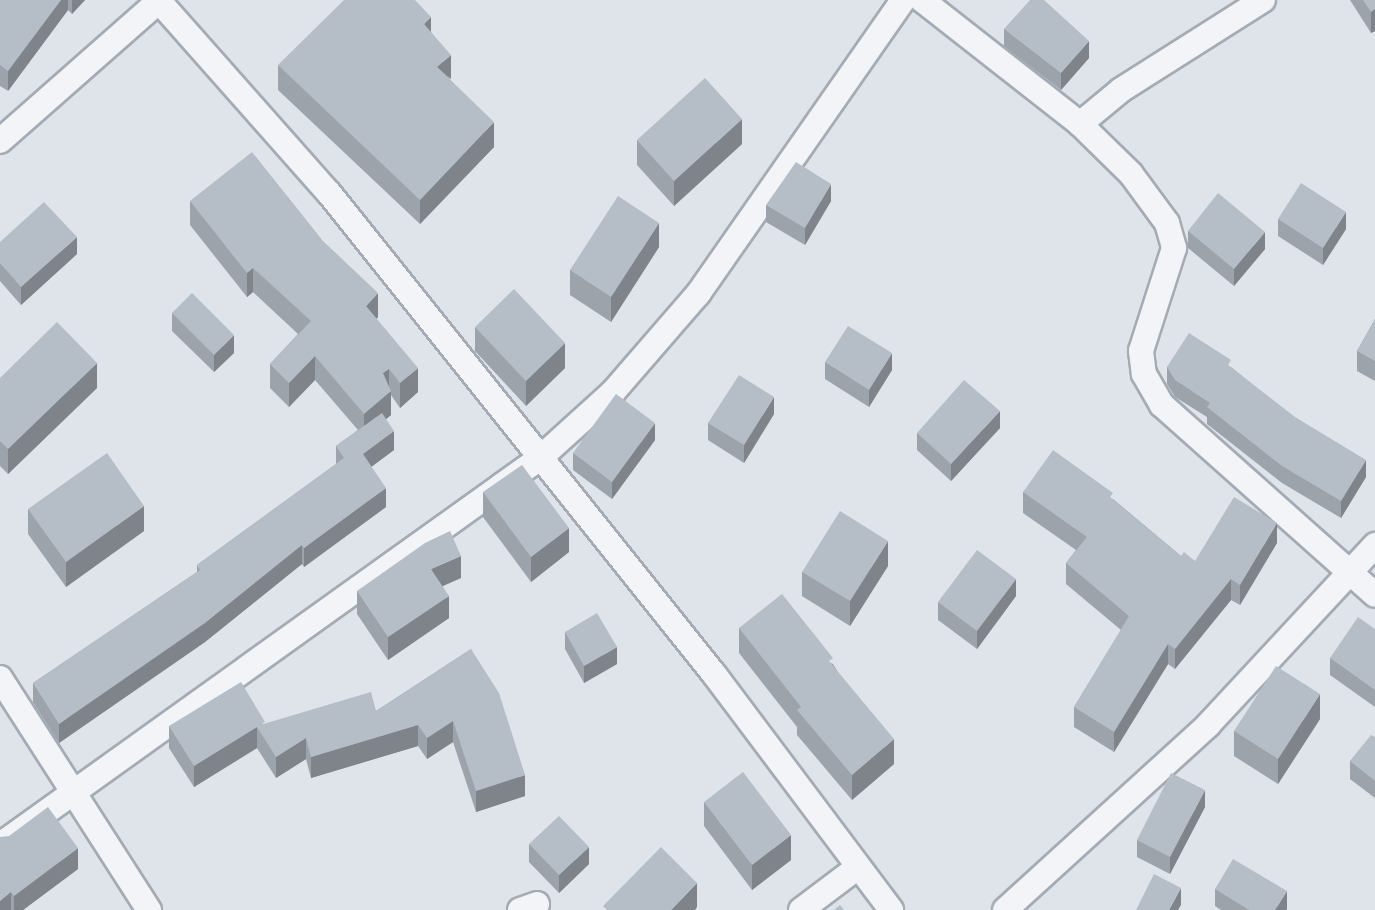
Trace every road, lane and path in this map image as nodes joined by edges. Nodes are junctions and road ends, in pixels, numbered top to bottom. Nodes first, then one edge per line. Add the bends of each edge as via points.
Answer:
1 (159, 0) edge
2 (903, 0) edge
3 (922, 0) edge
4 (1263, 0) edge
5 (1080, 124) junction
6 (0, 141) edge
7 (541, 458) junction
8 (1375, 545) edge
9 (1346, 571) junction
10 (1375, 595) edge
11 (0, 678) edge
12 (77, 793) junction
13 (0, 845) edge
14 (859, 867) junction
15 (149, 910) edge
16 (801, 910) edge
17 (891, 910) edge
18 (1005, 910) edge

1 - 6 street
1 - 7 street via 329,193
2 - 7 street via 698,294 613,392
3 - 5 street
4 - 5 street via 1121,90
5 - 9 street via 1131,174 1171,235 1174,248 1141,351 1144,374 1162,405
7 - 12 street
7 - 14 street via 714,674
8 - 9 street
9 - 10 street
9 - 18 street via 1208,725
11 - 12 street
12 - 13 street
12 - 15 street
14 - 16 street
14 - 17 street

